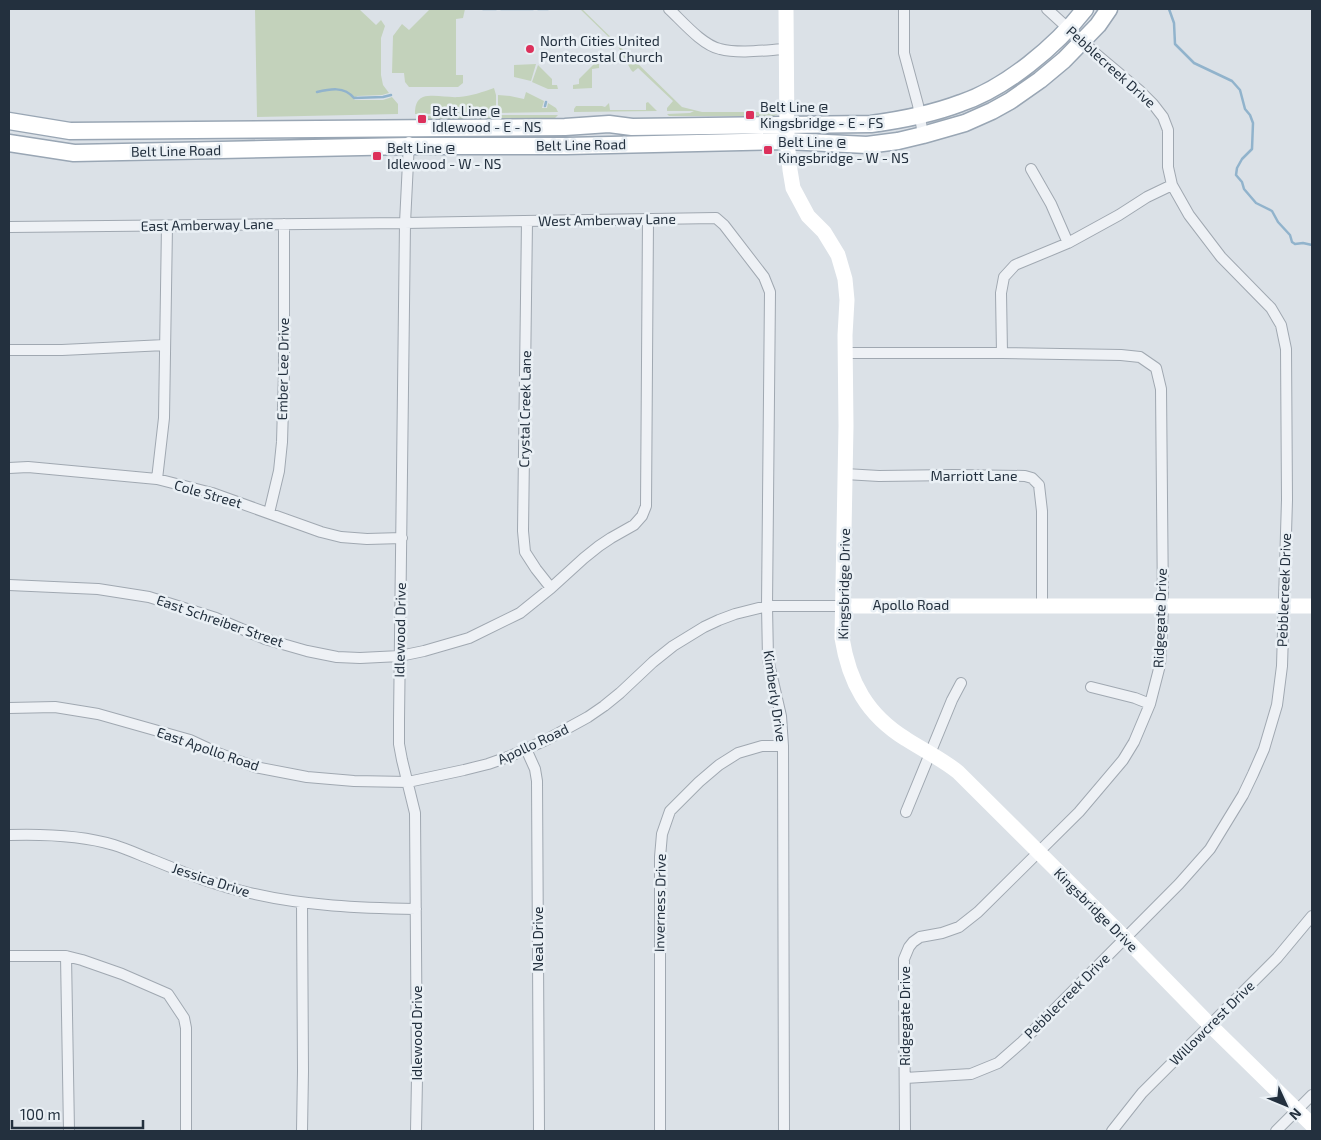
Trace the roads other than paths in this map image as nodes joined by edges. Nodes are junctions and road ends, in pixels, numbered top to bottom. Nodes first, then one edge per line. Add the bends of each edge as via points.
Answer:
1 (669, 9) edge
2 (786, 9) edge
3 (904, 9) edge
4 (1047, 9) edge
5 (1085, 9) edge
6 (1109, 9) edge
7 (1068, 29) junction
8 (1083, 42) junction
9 (786, 49) junction
10 (920, 115) junction
11 (9, 122) edge
12 (565, 127) junction
13 (408, 128) junction
14 (788, 133) junction
15 (923, 135) junction
16 (9, 143) edge
17 (409, 146) junction
18 (566, 146) junction
19 (1031, 169) dead end
20 (1172, 185) junction
21 (648, 220) junction
22 (527, 221) junction
23 (405, 223) junction
24 (284, 224) junction
25 (167, 226) junction
26 (9, 227) edge
27 (1068, 242) junction
28 (770, 292) joint
29 (165, 345) junction
30 (9, 350) edge
31 (845, 353) junction
32 (1002, 353) junction
33 (9, 468) edge
34 (845, 474) junction
35 (157, 479) junction
36 (269, 512) junction
37 (402, 538) junction
38 (9, 585) edge
39 (551, 588) junction
40 (1042, 605) junction
41 (767, 606) junction
42 (843, 606) junction
43 (1163, 606) junction
44 (1283, 606) junction
45 (1312, 606) edge
46 (400, 656) junction
47 (961, 683) dead end
48 (1091, 688) dead end
49 (1150, 704) junction
50 (9, 708) edge
51 (783, 746) junction
52 (526, 749) junction
53 (931, 753) junction
54 (408, 782) junction
55 (906, 812) dead end
56 (9, 835) edge
57 (1038, 852) junction
58 (302, 903) junction
59 (416, 909) junction
60 (1312, 916) edge
61 (1125, 938) junction
62 (9, 956) edge
63 (66, 956) junction
64 (1210, 1025) junction
65 (905, 1078) junction
66 (1312, 1095) edge
67 (1297, 1110) junction
68 (1312, 1126) edge
69 (69, 1131) edge
70 (186, 1131) edge
71 (302, 1131) edge
72 (416, 1131) edge
73 (538, 1131) edge
74 (660, 1131) edge
75 (784, 1131) edge
76 (905, 1131) edge
77 (1112, 1131) edge
78 (1276, 1131) edge

1 - 9 street via 705,42 720,50
2 - 9 street, Kingsbridge Drive
3 - 10 street via 904,52
4 - 7 street, Pebblecreek Drive
5 - 7 main road, Belt Line Road
6 - 8 main road, Belt Line Road
7 - 8 street, Pebblecreek Drive
7 - 10 main road, Belt Line Road via 999,85 962,103
8 - 15 main road, Belt Line Road via 1045,76 1010,101 974,120
8 - 20 street, Pebblecreek Drive via 1139,90 1163,116 1168,130 1168,167
9 - 14 street, Kingsbridge Drive
10 - 14 main road, Belt Line Road
10 - 15 street
11 - 13 main road, Belt Line Road via 70,131
12 - 13 main road, Belt Line Road
12 - 14 main road, Belt Line Road via 609,124
12 - 18 main road
13 - 17 street, Idlewood Drive
14 - 15 main road, Belt Line Road via 867,145
14 - 18 main road, Belt Line Road
14 - 31 street, Kingsbridge Drive via 793,188 808,216 824,232 838,255 845,279
16 - 17 main road, Belt Line Road via 74,153
17 - 18 main road, Belt Line Road
17 - 23 street, Idlewood Drive
19 - 27 street
20 - 27 street
20 - 44 street, Pebblecreek Drive via 1189,215 1221,257 1271,308 1281,325 1286,349 1287,500
21 - 22 street, West Amberway Lane
21 - 28 street, West Amberway Lane via 716,218 764,277
21 - 39 street, East Schreiber Street via 646,506 634,524 599,546
22 - 23 street, West Amberway Lane
22 - 39 street, Crystal Creek Lane via 523,531 525,552
23 - 24 street, East Amberway Lane
23 - 37 street, Idlewood Drive
24 - 25 street, East Amberway Lane
24 - 36 street, Ember Lee Drive via 282,442
25 - 26 street, East Amberway Lane
25 - 29 street
27 - 32 street via 1015,265 1004,277 1001,293
28 - 41 street, Kimberly Drive
29 - 30 street
29 - 35 street via 164,418
31 - 32 street, Ridgegate Drive
31 - 34 street, Kingsbridge Drive
32 - 43 street, Ridgegate Drive via 1121,355 1140,357 1156,368 1161,389
33 - 35 street, Cole Street
34 - 40 street, Marriott Lane via 1032,478 1038,485 1042,510
34 - 42 street, Kingsbridge Drive
35 - 36 street, Cole Street
36 - 37 street, Cole Street via 341,537
37 - 46 street, Idlewood Drive
38 - 46 street, East Schreiber Street via 98,589 149,597 307,651 353,658
39 - 46 street, East Schreiber Street via 520,613 477,635
40 - 42 street, Apollo Road
40 - 43 street, Apollo Road
41 - 42 street, Apollo Road
41 - 51 street, Kimberly Drive via 768,659 781,716
41 - 52 street, Apollo Road via 719,620 687,636 604,706
42 - 53 street, Kingsbridge Drive via 845,655 859,692 894,731
43 - 44 street, Apollo Road
43 - 49 street, Ridgegate Drive via 1160,665
44 - 45 street, Apollo Road
44 - 61 street, Pebblecreek Drive via 1282,666 1277,705 1253,774 1210,849
46 - 54 street, Idlewood Drive via 399,744
47 - 53 street
48 - 49 street
49 - 57 street, Ridgegate Drive via 1134,742 1122,760 1087,803
50 - 54 street, East Apollo Road via 55,707 98,714 190,740 255,767 308,777
51 - 74 street, Inverness Drive via 762,746 738,753 719,765 670,811 662,834
51 - 75 street, Kimberly Drive
52 - 54 street, Apollo Road via 476,767
52 - 73 street, Neal Drive via 537,781
53 - 55 street
53 - 57 street, Kingsbridge Drive via 958,772
54 - 59 street, Idlewood Drive via 415,813
56 - 58 street, Jessica Drive via 36,834 92,840 204,880
57 - 61 street, Kingsbridge Drive
57 - 65 street, Ridgegate Drive via 959,927 920,937 909,947 904,959
58 - 59 street, Jessica Drive
58 - 71 street
59 - 72 street, Idlewood Drive
60 - 64 street, Willowcrest Drive via 1277,958
61 - 64 street, Kingsbridge Drive
61 - 65 street, Pebblecreek Drive via 998,1063 972,1074
62 - 63 street
63 - 69 street
63 - 70 street via 122,974 168,994 184,1018 186,1028
64 - 67 street, Kingsbridge Drive
64 - 77 street, Willowcrest Drive via 1142,1093
65 - 76 street, Ridgegate Drive
66 - 67 street
67 - 68 street, Kingsbridge Drive
67 - 78 street

